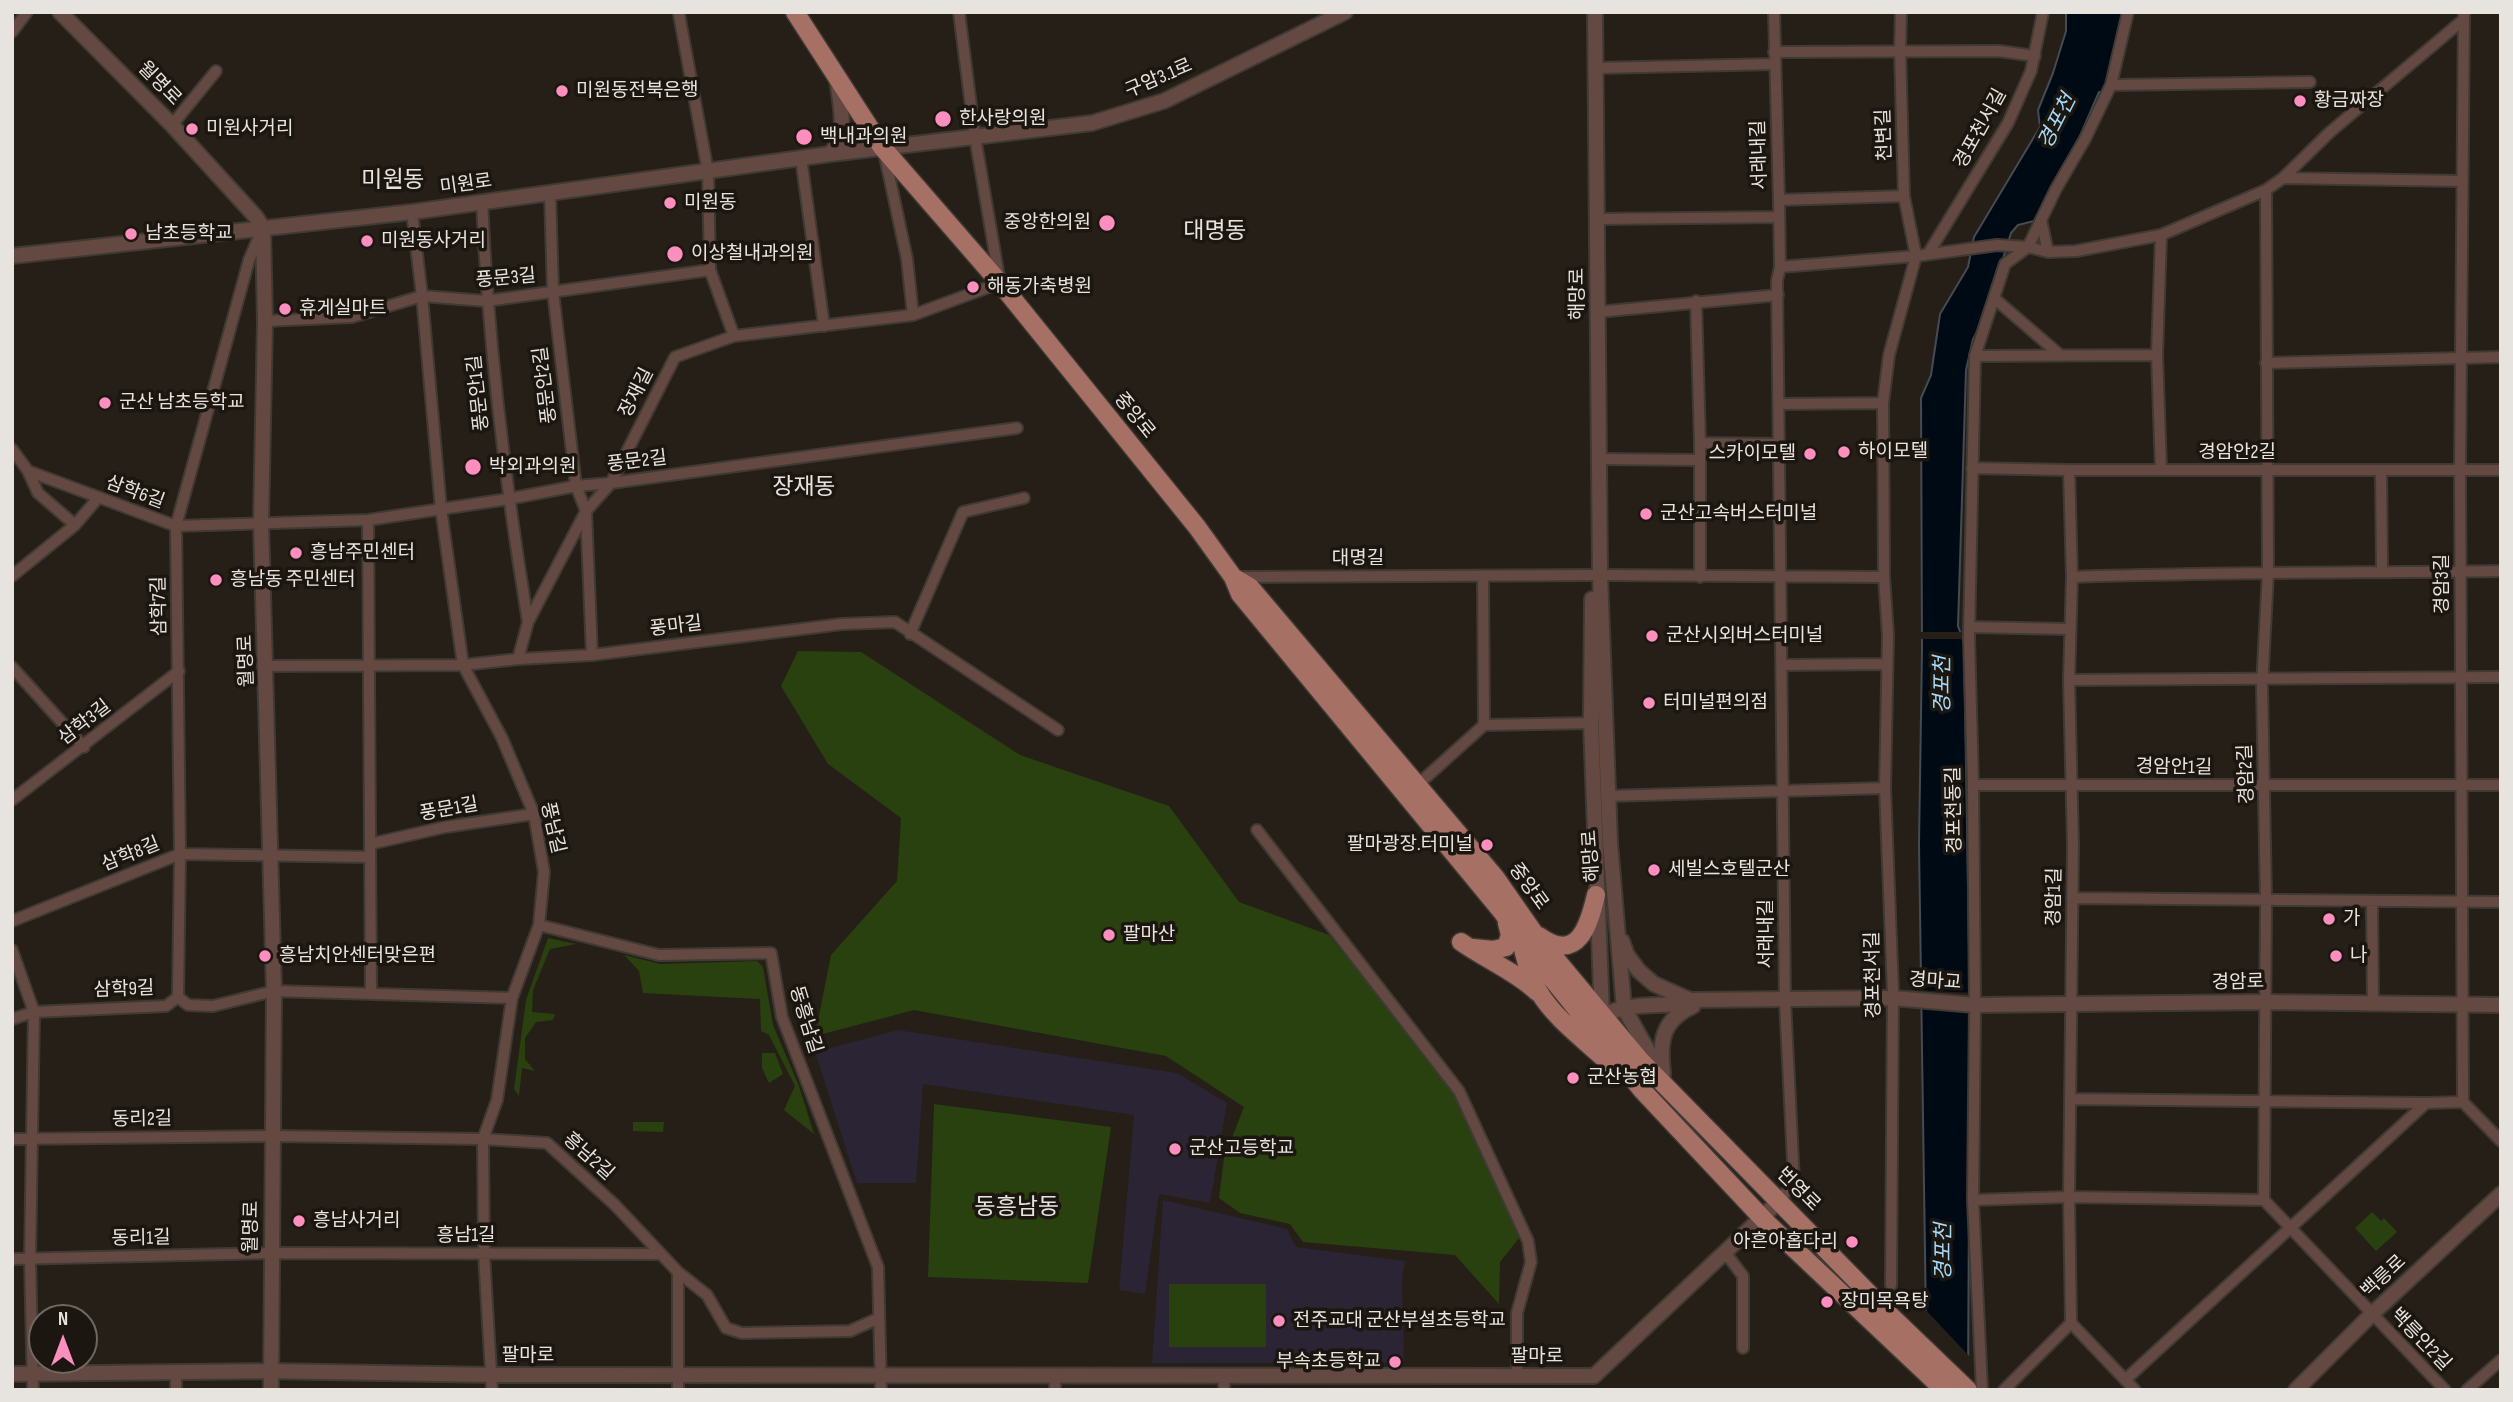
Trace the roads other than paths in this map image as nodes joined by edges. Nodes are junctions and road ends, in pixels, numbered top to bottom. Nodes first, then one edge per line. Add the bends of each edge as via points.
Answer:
1 (27, 12) edge
2 (60, 12) edge
3 (795, 12) edge
4 (958, 12) edge
5 (1345, 12) edge
6 (1595, 12) edge
7 (1774, 12) edge
8 (1901, 12) edge
9 (2043, 12) edge
10 (2128, 12) edge
11 (680, 14) edge
12 (2463, 16) edge
13 (12, 32) edge
14 (1900, 50) junction
15 (1774, 52) junction
16 (2035, 56) junction
17 (1775, 64) junction
18 (1597, 68) junction
19 (216, 71) dead end
20 (837, 77) junction
21 (2310, 82) dead end
22 (2112, 85) junction
23 (172, 125) junction
24 (975, 137) junction
25 (883, 147) junction
26 (830, 154) junction
27 (801, 158) junction
28 (708, 172) junction
29 (2283, 178) junction
30 (2461, 181) junction
31 (2266, 190) junction
32 (550, 193) junction
33 (1904, 196) junction
34 (1779, 200) junction
35 (482, 201) junction
36 (412, 212) junction
37 (1779, 217) junction
38 (1597, 219) junction
39 (2041, 220) junction
40 (263, 228) junction
41 (2161, 235) junction
42 (2028, 247) junction
43 (2048, 252) junction
44 (1928, 254) junction
45 (12, 256) edge
46 (1916, 256) junction
47 (1780, 267) junction
48 (710, 270) junction
49 (1000, 283) junction
50 (552, 292) junction
51 (1778, 295) junction
52 (422, 296) junction
53 (1994, 298) junction
54 (486, 301) junction
55 (1696, 301) junction
56 (1597, 312) junction
57 (913, 315) junction
58 (265, 321) junction
59 (824, 326) junction
60 (734, 336) junction
61 (2060, 355) junction
62 (2157, 355) junction
63 (1975, 356) junction
64 (2501, 357) edge
65 (2460, 358) junction
66 (2266, 363) junction
67 (1883, 403) junction
68 (1779, 404) junction
69 (1017, 428) dead end
70 (1700, 443) junction
71 (1778, 444) junction
72 (12, 449) edge
73 (1600, 459) junction
74 (1699, 460) junction
75 (1972, 468) junction
76 (2069, 470) junction
77 (2161, 470) junction
78 (2381, 470) junction
79 (2501, 470) edge
80 (28, 471) junction
81 (2267, 471) junction
82 (2460, 471) junction
83 (611, 483) junction
84 (576, 486) junction
85 (98, 498) junction
86 (1024, 498) dead end
87 (508, 499) junction
88 (441, 509) junction
89 (586, 511) junction
90 (368, 520) junction
91 (261, 523) junction
92 (75, 525) junction
93 (176, 526) junction
94 (2501, 570) edge
95 (2382, 571) junction
96 (2460, 571) junction
97 (2268, 573) junction
98 (1601, 575) junction
99 (12, 576) edge
100 (1483, 576) junction
101 (1233, 577) junction
102 (1700, 577) junction
103 (1780, 577) junction
104 (1884, 577) junction
105 (2072, 577) junction
106 (528, 622) junction
107 (1970, 627) junction
108 (2069, 629) junction
109 (910, 634) junction
110 (592, 655) junction
111 (518, 659) junction
112 (1887, 664) junction
113 (463, 665) junction
114 (1783, 665) junction
115 (266, 666) junction
116 (12, 667) edge
117 (369, 667) junction
118 (178, 671) junction
119 (2501, 677) edge
120 (2262, 678) junction
121 (2460, 678) junction
122 (2069, 680) junction
123 (1591, 723) junction
124 (1484, 725) junction
125 (1058, 730) dead end
126 (84, 747) junction
127 (2070, 784) junction
128 (2461, 784) junction
129 (1973, 785) junction
130 (2501, 785) edge
131 (2264, 786) junction
132 (1885, 788) junction
133 (1783, 789) junction
134 (1413, 790) junction
135 (1608, 796) junction
136 (12, 800) edge
137 (534, 814) junction
138 (1257, 830) dead end
139 (370, 844) junction
140 (180, 854) junction
141 (270, 855) junction
142 (370, 858) junction
143 (1596, 895) junction
144 (2072, 898) junction
145 (2266, 900) junction
146 (2372, 901) junction
147 (2462, 902) junction
148 (2501, 902) edge
149 (1503, 913) junction
150 (12, 921) edge
151 (539, 925) junction
152 (1616, 926) junction
153 (1527, 936) junction
154 (12, 950) edge
155 (274, 992) junction
156 (372, 993) junction
157 (1540, 994) junction
158 (178, 997) junction
159 (512, 998) junction
160 (1893, 998) junction
161 (1704, 1001) junction
162 (1785, 1001) junction
163 (2266, 1002) junction
164 (2461, 1004) junction
165 (1975, 1005) junction
166 (2072, 1005) junction
167 (2373, 1005) junction
168 (2501, 1005) edge
169 (1624, 1009) junction
170 (34, 1012) junction
171 (12, 1019) edge
172 (1597, 1021) junction
173 (1666, 1084) junction
174 (1642, 1090) junction
175 (2071, 1099) junction
176 (2265, 1101) junction
177 (2463, 1102) junction
178 (2426, 1103) junction
179 (273, 1136) junction
180 (12, 1139) edge
181 (32, 1139) junction
182 (483, 1139) junction
183 (2501, 1142) edge
184 (2501, 1194) edge
185 (2069, 1197) junction
186 (1779, 1200) junction
187 (1973, 1200) junction
188 (2264, 1200) junction
189 (1762, 1217) junction
190 (2289, 1227) junction
191 (1724, 1251) junction
192 (271, 1253) junction
193 (484, 1254) junction
194 (661, 1254) junction
195 (12, 1259) edge
196 (30, 1259) junction
197 (678, 1272) junction
198 (1891, 1284) dead end
199 (31, 1304) edge
200 (2371, 1315) junction
201 (879, 1318) junction
202 (2071, 1324) junction
203 (1743, 1349) dead end
204 (2501, 1360) edge
205 (271, 1371) junction
206 (176, 1373) junction
207 (33, 1374) edge
208 (98, 1374) edge
209 (1517, 1376) junction
210 (2125, 1380) junction
211 (492, 1382) edge
212 (678, 1382) edge
213 (881, 1382) edge
214 (1055, 1382) edge
215 (1224, 1383) edge
216 (1405, 1383) edge
217 (1594, 1383) edge
218 (33, 1390) edge
219 (176, 1390) edge
220 (271, 1390) edge
221 (1944, 1390) edge
222 (1968, 1390) edge
223 (1982, 1390) edge
224 (2004, 1390) edge
225 (2135, 1390) edge
226 (2296, 1390) edge
227 (2445, 1390) edge
228 (2467, 1390) edge

1 - 13 street
2 - 23 street, 월명로
3 - 20 main road, 중앙로
4 - 24 street
5 - 24 street, 구암3.1로 via 1164,102 1092,123
6 - 18 street, 해망로
7 - 15 street, 서래내길
8 - 14 street, 천변길
9 - 16 street, 경포천서길
10 - 22 street, 경포천동길
11 - 28 street
12 - 29 street
12 - 30 street, 경암3길
14 - 15 street
14 - 16 street
14 - 33 street, 천변길
15 - 17 street, 서래내길
16 - 44 street, 경포천서길 via 2008,123
17 - 18 street
17 - 34 street, 서래내길
18 - 38 street, 해망로
19 - 23 street
20 - 25 main road, 중앙로
20 - 26 street via 842,121 839,145
21 - 22 street
22 - 39 street, 경포천동길
23 - 40 street, 월명로
24 - 25 street, 구암3.1로
24 - 49 street, 중앙로
25 - 26 street, 미원로
25 - 49 main road, 중앙로
25 - 57 street, 중앙로 via 907,259
26 - 27 street, 미원로
27 - 28 street, 미원로
27 - 59 street
28 - 32 street, 미원로
28 - 48 street
29 - 30 street
29 - 31 street
30 - 65 street, 경암3길
31 - 41 street
31 - 66 street, 경암2길
32 - 35 street, 미원로
32 - 50 street, 풍문안2길
33 - 34 street
33 - 46 street, 천변길
34 - 37 street, 서래내길
35 - 36 street, 미원로
35 - 54 street, 풍문안1길
36 - 40 street, 미원로
36 - 52 street, 풍남길
37 - 38 street
37 - 47 street, 서래내길
38 - 56 street, 해망로
39 - 42 street, 경포천동길
39 - 43 street
40 - 45 street, 미원로
40 - 58 street, 월명로
40 - 93 street, 삼학7길 via 249,260
41 - 43 street
41 - 62 street
42 - 43 street
42 - 44 street via 1997,245
42 - 53 street, 경포천동길 via 2005,264
44 - 46 street
46 - 47 street
46 - 67 street, 경포천서길 via 1889,355
47 - 51 street, 서래내길
48 - 50 street, 풍문3길
48 - 60 street
49 - 57 street, 장재길
49 - 101 main road, 중앙로
50 - 54 street, 풍문3길
50 - 84 street, 풍문안2길
51 - 55 street
51 - 68 street, 서래내길
52 - 54 street, 풍문3길
52 - 58 street, 풍문3길 via 352,317
52 - 88 street, 풍남길
53 - 61 street
53 - 63 street, 경포천동길
54 - 87 street, 풍문안1길
55 - 56 street
55 - 70 street
56 - 73 street, 해망로
57 - 59 street, 장재길
58 - 91 street, 월명로
59 - 60 street, 장재길
60 - 83 street, 장재길 via 675,358
61 - 62 street
61 - 63 street
62 - 77 street
63 - 75 street, 경포천동길
64 - 65 street
65 - 66 street
65 - 82 street, 경암3길
66 - 81 street, 경암2길
67 - 68 street
67 - 104 street, 경포천서길
68 - 71 street, 서래내길
69 - 83 street, 풍문2길
70 - 71 street
70 - 74 street
71 - 103 street, 서래내길
72 - 80 street
73 - 74 street
73 - 98 street, 해망로
74 - 102 street
75 - 76 street, 경암안2길
75 - 107 street, 경포천동길
76 - 77 street, 경암안2길
76 - 105 street, 경암1길
77 - 81 street, 경암안2길
78 - 81 street, 경암안2길
78 - 82 street, 경암안2길
78 - 95 street
79 - 82 street, 경암안2길
80 - 85 street, 삼학6길
80 - 92 street via 38,493
81 - 97 street, 경암2길
82 - 96 street, 경암3길
83 - 84 street, 풍문2길
83 - 89 street, 장재길
84 - 87 street, 풍문2길
84 - 89 street, 풍문안2길
85 - 92 street
85 - 93 street, 삼학6길
86 - 109 street via 963,512
87 - 88 street, 풍문2길
87 - 106 street, 풍문안1길
88 - 90 street, 풍문2길
88 - 113 street, 풍남길
89 - 106 street, 장재길
89 - 110 street, 풍문안2길
90 - 91 street, 풍문2길
90 - 117 street
91 - 93 street, 삼학6길
91 - 115 street, 월명로
92 - 99 street
93 - 118 street, 삼학7길
94 - 96 street
95 - 96 street
95 - 97 street
96 - 121 street, 경암3길
97 - 105 street
97 - 120 street, 경암2길
98 - 100 street, 대명길
98 - 102 street
98 - 123 street, 해망로 via 1592,593
98 - 135 street, 해망로
100 - 101 street, 대명길
100 - 124 street
101 - 134 main road, 중앙로 via 1240,594
102 - 103 street
103 - 104 street
103 - 114 street, 서래내길
104 - 112 street, 경포천서길
105 - 108 street, 경암1길
106 - 111 street, 장재길
107 - 108 street
107 - 129 street, 경포천동길
108 - 122 street, 경암1길
109 - 110 street, 풍마길 via 895,622 842,624
109 - 125 street, 풍마길
110 - 111 street, 풍마길
111 - 113 street, 풍마길
112 - 114 street
112 - 132 street, 경포천서길
113 - 117 street, 풍마길
113 - 137 street, 풍남길 via 502,738
114 - 133 street, 서래내길
115 - 117 street, 풍마길
115 - 141 street, 월명로
116 - 126 street
117 - 139 street
118 - 126 street, 삼학3길
118 - 140 street, 삼학7길
119 - 121 street
120 - 121 street
120 - 122 street
120 - 131 street, 경암2길
121 - 128 street, 경암3길
122 - 127 street, 경암1길
123 - 124 street
123 - 143 street, 해망로
124 - 134 street
126 - 136 street, 삼학3길
127 - 129 street, 경암안1길
127 - 131 street, 경암안1길
127 - 144 street, 경암1길
128 - 130 street, 경암안1길
128 - 131 street, 경암안1길
128 - 147 street, 경암3길
129 - 165 street, 경포천동길
131 - 145 street, 경암2길
132 - 133 street
132 - 160 street, 경포천서길
133 - 135 street
133 - 162 street, 서래내길
134 - 149 main road, 중앙로
134 - 153 main road, 중앙로 via 1495,877
135 - 152 street, 해망로
137 - 139 street, 풍문1길
137 - 151 street, 풍남길 via 544,872
138 - 209 street via 1459,1091 1528,1241 1531,1262 1517,1313
139 - 142 street
140 - 141 street, 삼학8길
140 - 150 street, 삼학8길
140 - 158 street, 삼학7길
141 - 142 street
141 - 155 street, 월명로
142 - 156 street
143 - 153 main road via 1588,927 1574,941 1558,945
143 - 172 street, 해망로
144 - 145 street
144 - 166 street, 경암1길
145 - 146 street
145 - 163 street, 경암2길
146 - 147 street
146 - 167 street
147 - 148 street
147 - 164 street, 경암3길
149 - 153 main road, 중앙로
149 - 157 main road via 1510,935 1506,947 1485,950 1461,942
151 - 159 street, 풍남길
151 - 201 street, 동흥남길 via 659,955 771,953 782,1017 878,1267
152 - 161 street via 1627,955 1654,984 1690,1000
152 - 169 street, 해망로
153 - 157 main road via 1532,978
153 - 172 main road, 중앙로
154 - 170 street
155 - 156 street, 삼학9길
155 - 158 street, 삼학9길 via 213,1006 188,1005
155 - 179 street, 월명로
156 - 159 street, 삼학9길
157 - 174 main road via 1580,1037
158 - 170 street, 삼학9길 via 166,1006
159 - 182 street, 풍남길 via 497,1100
160 - 162 street
160 - 165 street, 경마교
160 - 198 street, 경포천서길
161 - 162 street
161 - 169 street
161 - 173 street via 1668,1025 1660,1051
162 - 186 street, 서래내길 via 1794,1182
163 - 166 street, 경암로
163 - 167 street, 경암로
163 - 176 street, 경암2길
164 - 167 street, 경암로
164 - 168 street, 경암로
164 - 177 street, 경암3길
165 - 166 street, 경암로
165 - 187 street, 경포천동길
166 - 175 street, 경암1길
169 - 172 street
169 - 173 street
170 - 171 street, 삼학9길
170 - 181 street
172 - 173 main road, 번영로
172 - 174 main road
173 - 186 main road, 번영로
174 - 189 main road
175 - 176 street
175 - 185 street, 경암1길
176 - 178 street
176 - 188 street, 경암2길
177 - 178 street
177 - 183 street
178 - 190 street
179 - 181 street, 동리2길
179 - 182 street, 흥남2길
179 - 192 street, 월명로
180 - 181 street, 동리2길
181 - 196 street
182 - 193 street, 풍남길
182 - 194 street, 흥남2길 via 547,1143
184 - 200 street, 백릉로
185 - 187 street
185 - 188 street
185 - 202 street, 경암1길
186 - 189 street, 팔마로
186 - 222 main road, 번영로
187 - 223 street, 경포천동길
188 - 190 street
189 - 191 street, 팔마로
189 - 221 main road
190 - 200 street
190 - 210 street
191 - 203 street via 1743,1276
191 - 217 street, 팔마로
192 - 193 street, 흥남1길
192 - 196 street, 동리1길
192 - 205 street, 월명로
193 - 194 street, 흥남1길
193 - 211 street, 풍남길
194 - 197 street, 흥남2길
195 - 196 street, 동리1길
196 - 199 street
197 - 201 street, 흥남2길 via 707,1295 726,1328 741,1333 850,1331
197 - 212 street
200 - 226 street, 백릉로
200 - 227 street, 백릉안2길
201 - 213 street, 동흥남길
202 - 210 street
202 - 224 street
204 - 228 street
205 - 206 street, 팔마로
205 - 211 street, 팔마로
205 - 220 street, 월명로
206 - 208 street, 팔마로
206 - 219 street
207 - 218 street
209 - 216 street, 팔마로
209 - 217 street, 팔마로
210 - 225 street
211 - 212 street, 팔마로
212 - 213 street, 팔마로
213 - 214 street, 팔마로
214 - 215 street, 팔마로
215 - 216 street, 팔마로

